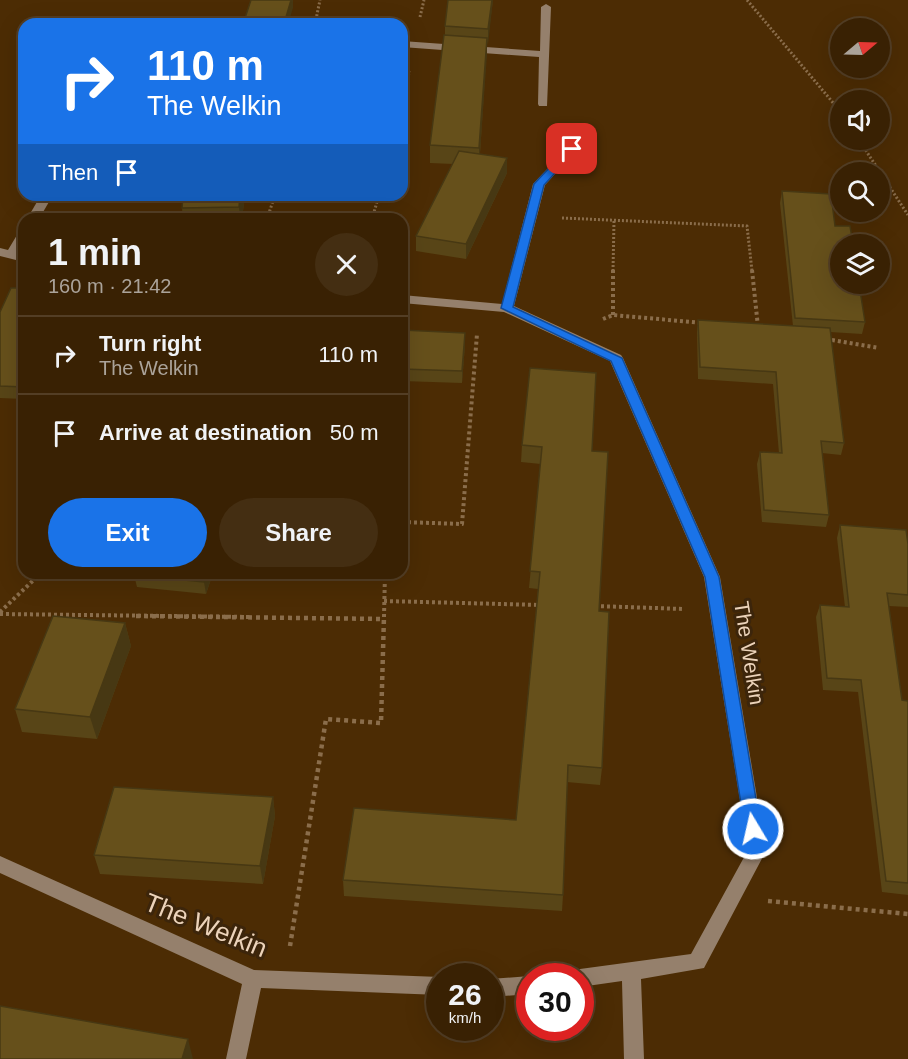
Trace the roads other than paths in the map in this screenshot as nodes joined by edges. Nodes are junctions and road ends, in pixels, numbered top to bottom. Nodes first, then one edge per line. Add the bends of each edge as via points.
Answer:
1 (546, 7) dead end
2 (408, 44) edge
3 (545, 54) junction
4 (543, 105) dead end
5 (572, 149) dead end
6 (408, 300) edge
7 (507, 308) junction
8 (0, 864) edge
9 (631, 971) junction
10 (594, 976) edge
11 (253, 979) junction
12 (426, 985) edge
13 (236, 1059) edge
14 (634, 1059) edge

1 - 3 street
2 - 3 street
3 - 4 street
5 - 7 street via 539,184
6 - 7 street, The Welkin
7 - 9 street, The Welkin via 616,358 712,577 757,851 697,962
8 - 11 street, The Welkin
9 - 10 street, The Welkin
9 - 14 street
11 - 12 street, The Welkin
11 - 13 street

